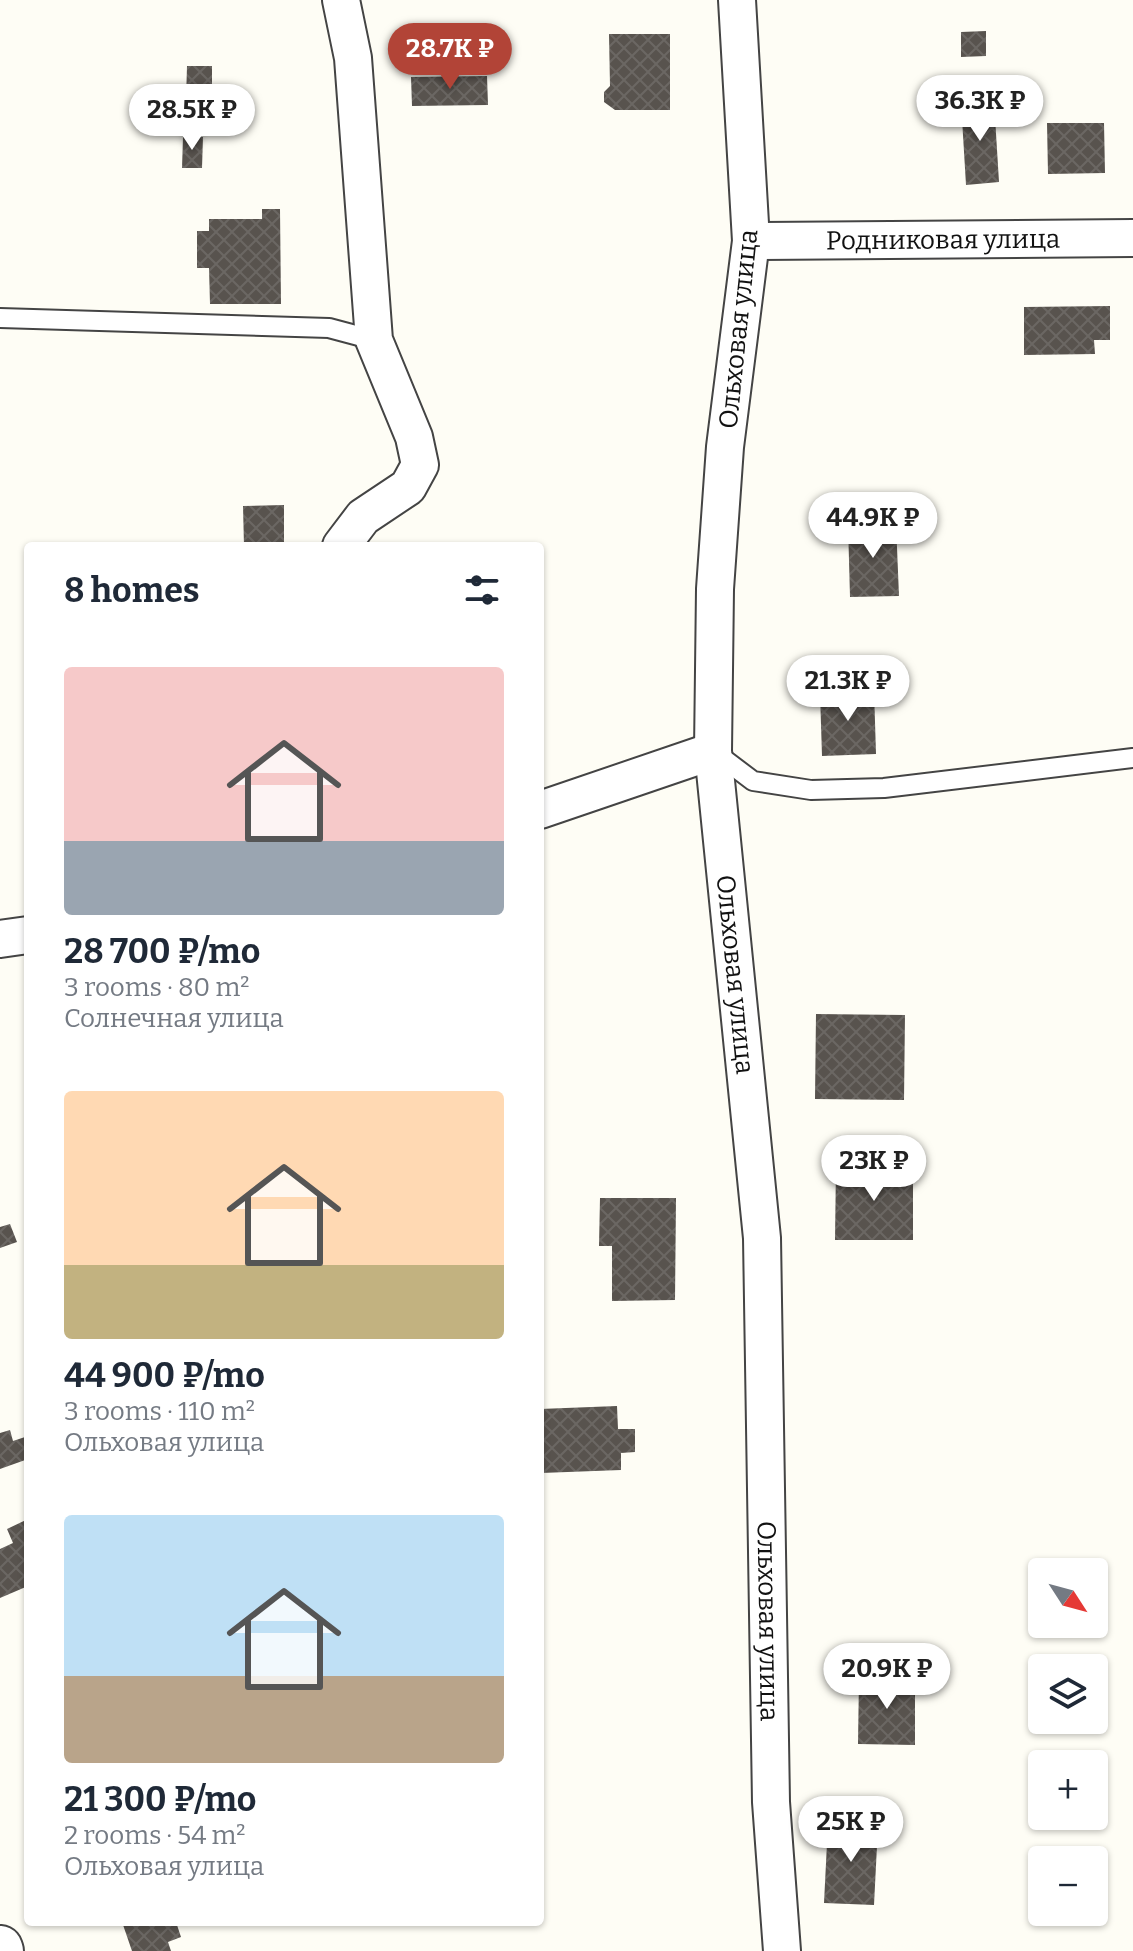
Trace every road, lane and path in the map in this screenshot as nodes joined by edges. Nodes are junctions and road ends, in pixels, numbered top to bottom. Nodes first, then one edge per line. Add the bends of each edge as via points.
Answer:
1 (341, 0) edge
2 (737, 0) edge
3 (1133, 238) edge
4 (751, 241) junction
5 (0, 318) edge
6 (374, 340) junction
7 (344, 542) edge
8 (713, 751) junction
9 (1133, 758) edge
10 (544, 809) edge
11 (24, 936) edge
12 (0, 939) edge
13 (782, 1951) edge

1 - 6 street via 353,58
2 - 4 street, Ольховая улица
3 - 4 street, Родниковая улица
4 - 8 street, Ольховая улица via 725,447 715,589
5 - 6 lane via 329,328
6 - 7 street via 414,437 420,465 408,487 363,517
8 - 9 lane via 753,781 811,790 884,788
8 - 10 street
8 - 13 street, Ольховая улица via 762,1238 771,1802
11 - 12 street

